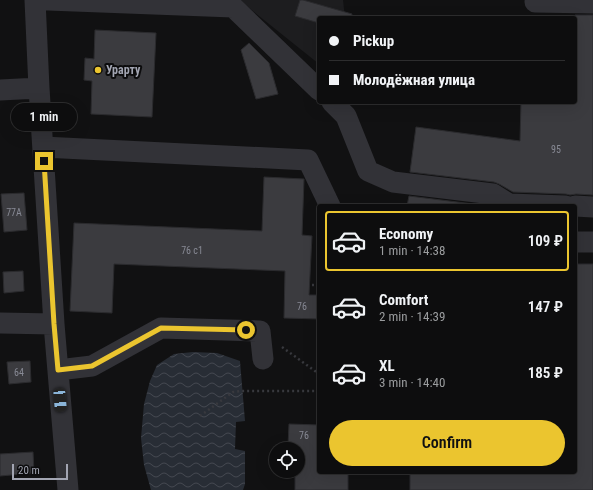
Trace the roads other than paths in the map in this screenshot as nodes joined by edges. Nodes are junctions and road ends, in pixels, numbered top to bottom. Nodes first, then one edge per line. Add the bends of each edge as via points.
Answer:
1 (35, 0) edge
2 (48, 0) edge
3 (534, 2) dead end
4 (593, 3) edge
5 (39, 88) junction
6 (317, 88) edge
7 (0, 90) edge
8 (334, 104) edge
9 (43, 146) junction
10 (329, 204) edge
11 (508, 204) edge
12 (577, 206) edge
13 (593, 207) edge
14 (577, 242) edge
15 (593, 242) edge
16 (0, 323) edge
17 (54, 324) junction
18 (263, 359) dead end
19 (58, 370) junction
20 (68, 490) edge

1 - 5 street
2 - 6 street via 233,7
3 - 4 street
5 - 7 street
5 - 9 street
8 - 11 street via 346,116 368,171 393,182 493,194
9 - 10 street via 308,160
9 - 17 street
12 - 13 street
14 - 15 street
16 - 17 street
17 - 19 street
18 - 19 street via 260,331 161,328 92,366
19 - 20 street

